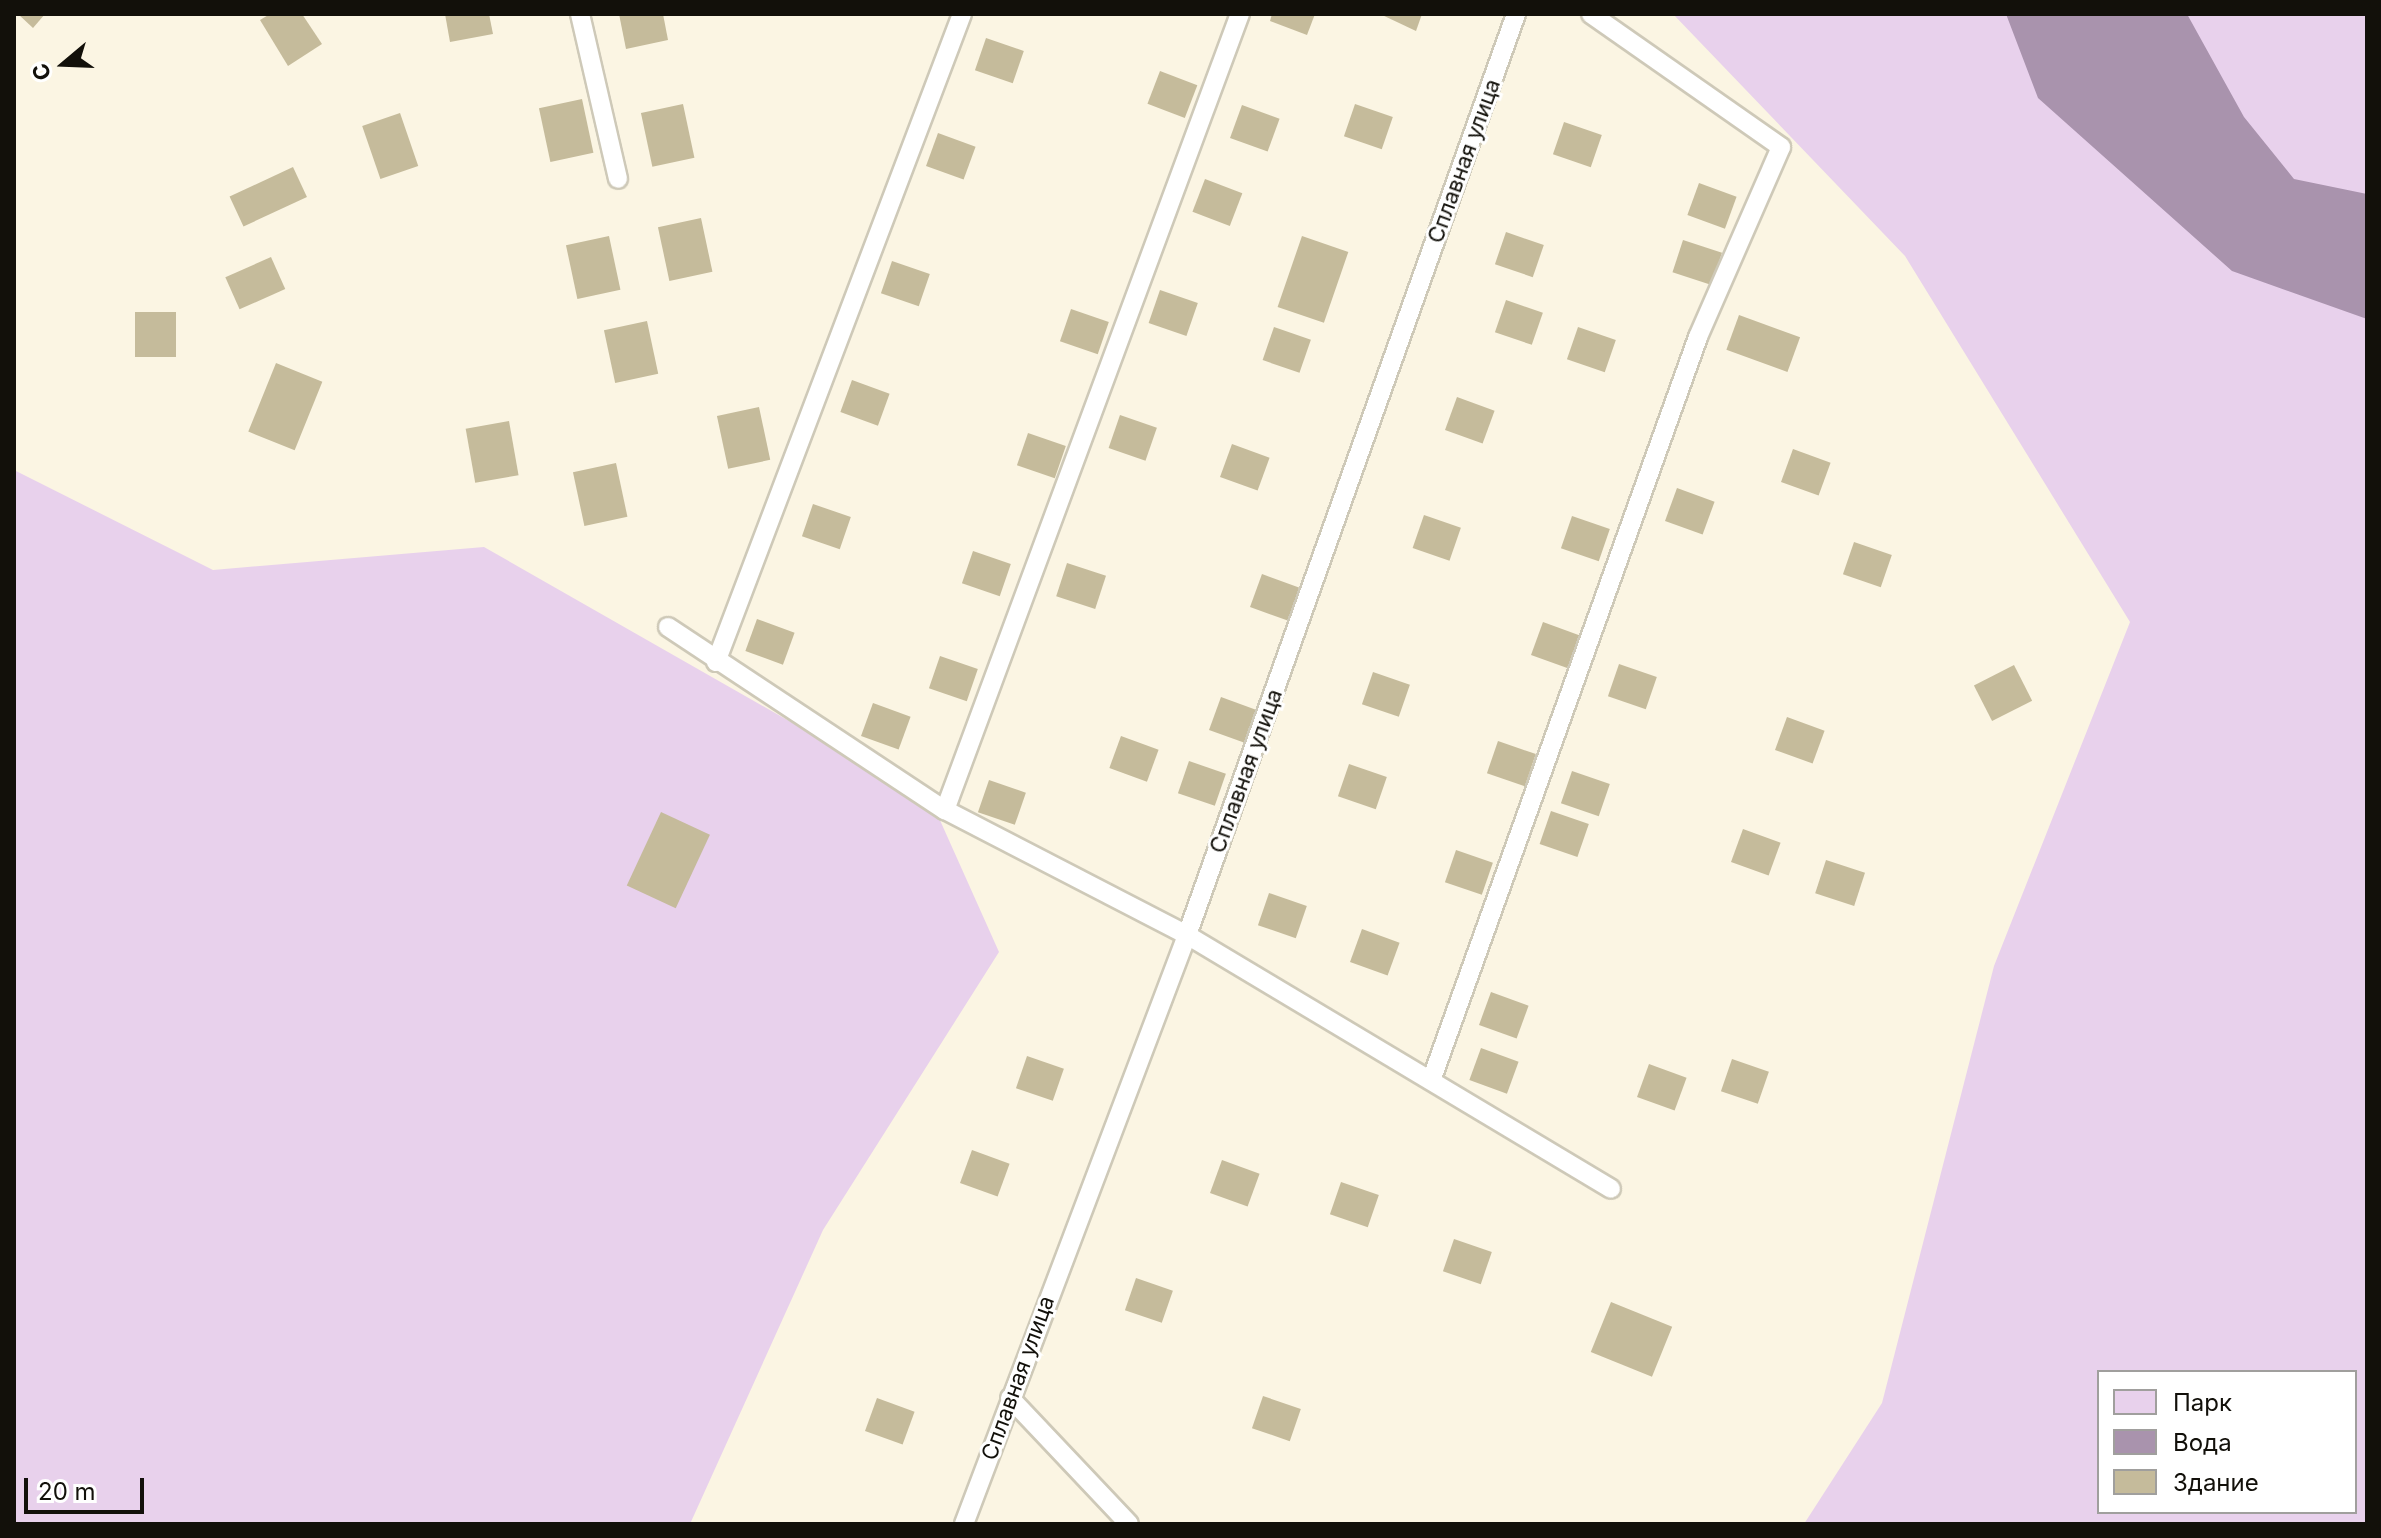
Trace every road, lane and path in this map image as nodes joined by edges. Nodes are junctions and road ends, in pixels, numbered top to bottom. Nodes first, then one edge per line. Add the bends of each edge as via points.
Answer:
1 (580, 14) edge
2 (962, 14) edge
3 (1240, 14) edge
4 (1516, 14) edge
5 (1591, 14) edge
6 (618, 179) dead end
7 (668, 627) dead end
8 (716, 662) junction
9 (945, 810) junction
10 (1187, 935) junction
11 (1432, 1078) junction
12 (1611, 1189) dead end
13 (1010, 1398) junction
14 (964, 1524) edge
15 (1129, 1524) edge

1 - 6 lane
2 - 8 lane
3 - 9 lane
4 - 10 lane, Сплавная улица
5 - 11 lane via 1781,147 1698,337
7 - 8 lane
8 - 9 lane
9 - 10 lane
10 - 11 lane
10 - 13 lane, Сплавная улица
11 - 12 lane
13 - 14 lane, Сплавная улица
13 - 15 lane

